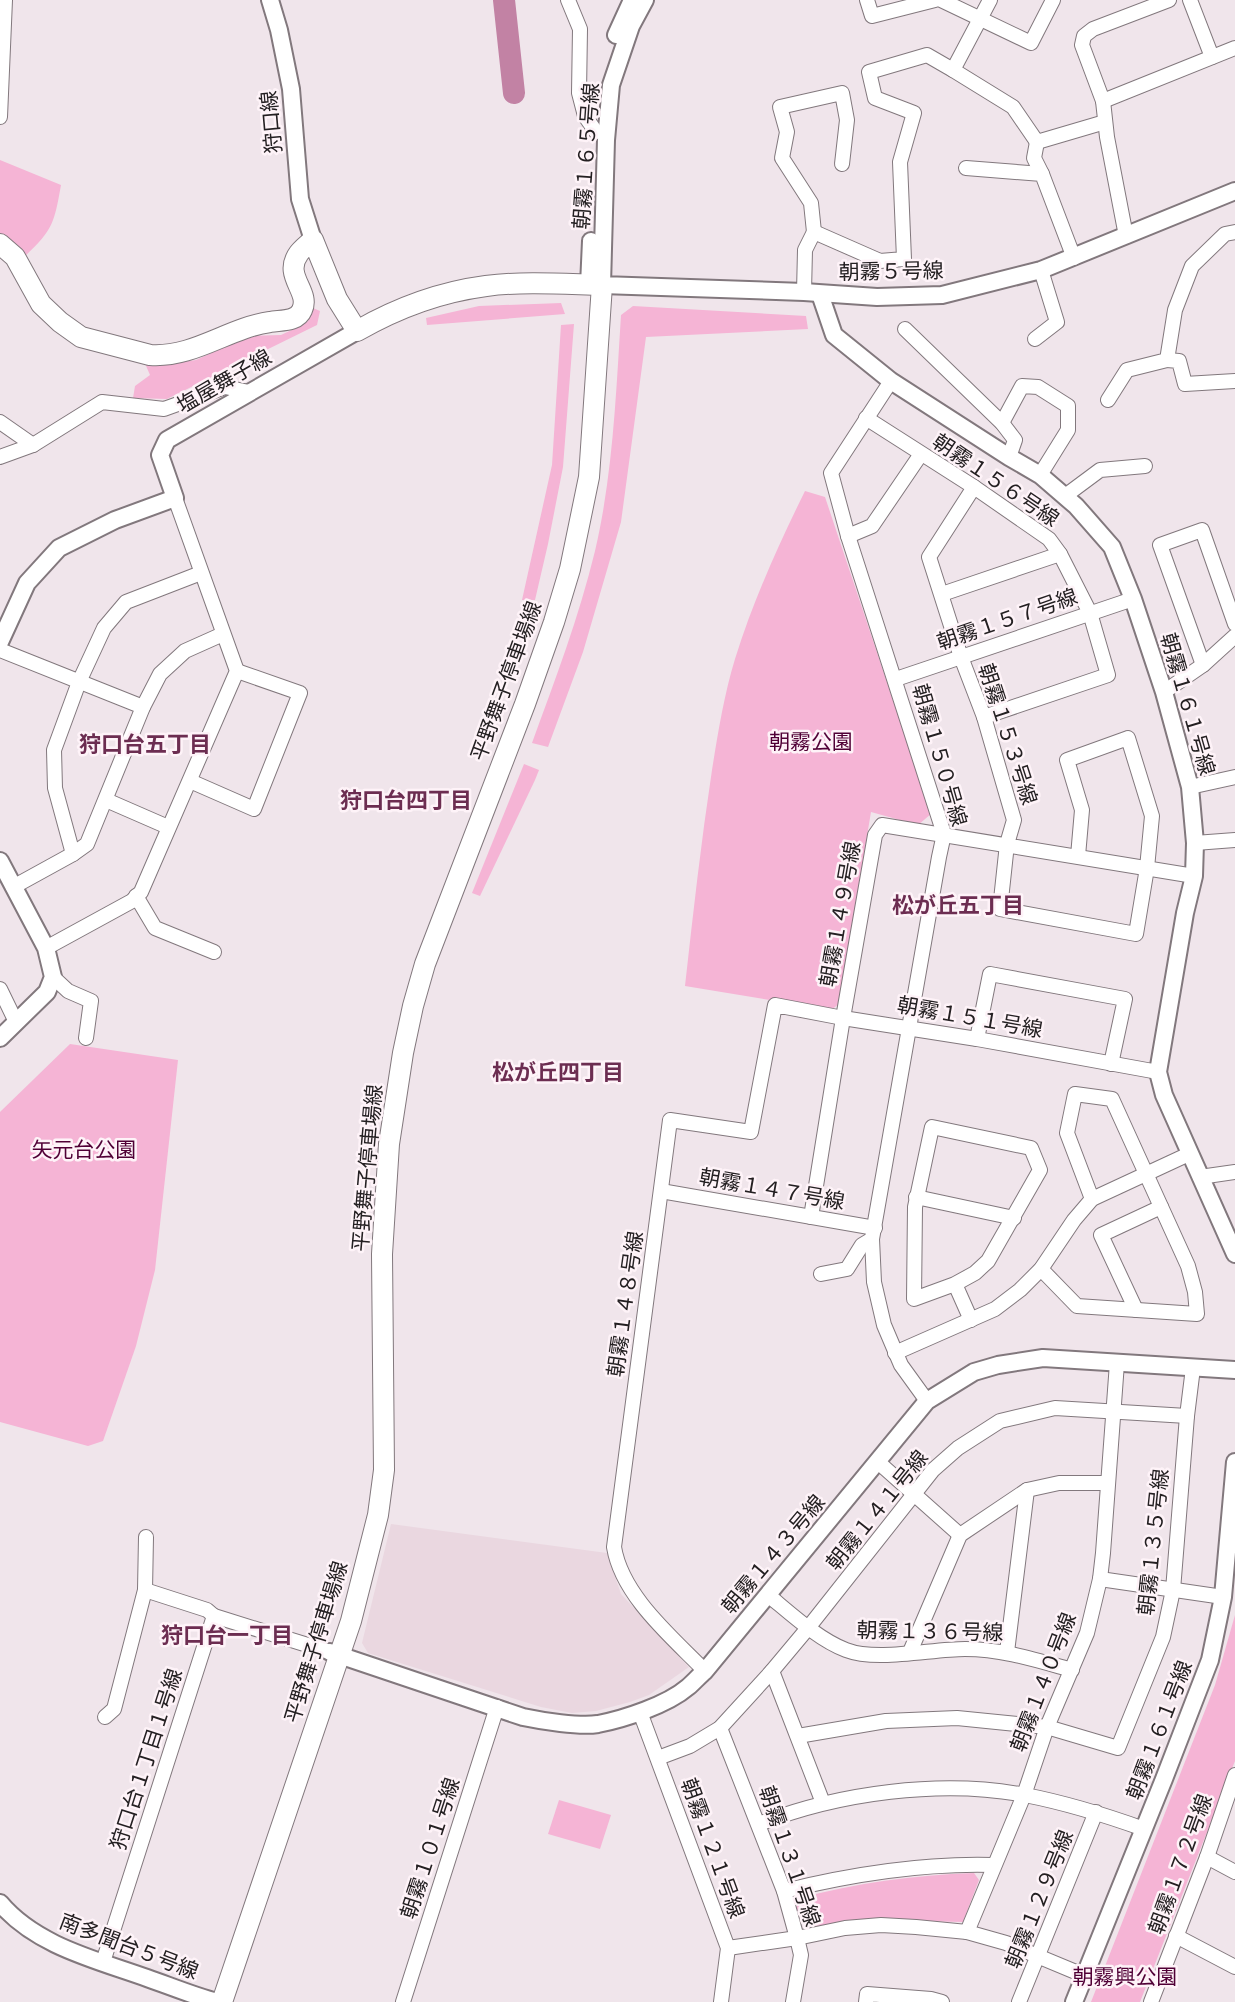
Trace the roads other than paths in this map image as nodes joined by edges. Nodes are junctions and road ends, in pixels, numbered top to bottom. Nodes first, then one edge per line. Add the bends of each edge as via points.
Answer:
1 (5, 0) edge
2 (270, 0) edge
3 (568, 0) edge
4 (632, 0) edge
5 (645, 0) edge
6 (867, 0) edge
7 (935, 0) edge
8 (941, 0) edge
9 (990, 0) edge
10 (1053, 0) edge
11 (1169, 0) edge
12 (1190, 0) edge
13 (981, 19) junction
14 (1235, 48) edge
15 (1212, 57) junction
16 (953, 70) junction
17 (1103, 101) junction
18 (0, 117) edge
19 (1105, 122) junction
20 (596, 132) junction
21 (1037, 142) junction
22 (842, 164) dead end
23 (966, 168) dead end
24 (1042, 174) junction
25 (1235, 191) edge
26 (814, 232) junction
27 (1235, 232) edge
28 (1126, 236) junction
29 (313, 240) junction
30 (0, 244) edge
31 (1074, 258) junction
32 (1041, 270) junction
33 (596, 285) junction
34 (812, 293) junction
35 (905, 329) dead end
36 (357, 331) junction
37 (1035, 339) dead end
38 (1167, 360) junction
39 (891, 381) junction
40 (1235, 381) edge
41 (249, 392) junction
42 (1108, 400) dead end
43 (866, 418) junction
44 (0, 422) edge
45 (1002, 423) junction
46 (33, 445) junction
47 (921, 454) junction
48 (0, 457) edge
49 (1009, 457) junction
50 (1145, 466) dead end
51 (1040, 475) junction
52 (974, 487) junction
53 (1065, 496) junction
54 (175, 498) junction
55 (848, 536) junction
56 (1060, 554) junction
57 (201, 573) junction
58 (942, 594) junction
59 (1133, 599) junction
60 (1090, 613) junction
61 (1235, 624) edge
62 (223, 634) junction
63 (1235, 636) edge
64 (0, 642) edge
65 (0, 650) edge
66 (961, 657) junction
67 (1203, 665) junction
68 (237, 671) junction
69 (896, 679) junction
70 (79, 682) junction
71 (1164, 692) junction
72 (143, 707) junction
73 (984, 717) junction
74 (1235, 777) edge
75 (190, 781) junction
76 (1190, 787) junction
77 (106, 800) junction
78 (168, 827) junction
79 (944, 834) junction
80 (1235, 840) edge
81 (1196, 843) junction
82 (1008, 844) junction
83 (73, 854) junction
84 (1078, 856) junction
85 (0, 861) edge
86 (1147, 868) junction
87 (1194, 876) junction
88 (13, 887) junction
89 (136, 897) junction
90 (46, 948) junction
91 (214, 952) dead end
92 (53, 977) junction
93 (0, 988) edge
94 (775, 1005) joint
95 (843, 1018) junction
96 (16, 1022) junction
97 (910, 1028) junction
98 (0, 1038) edge
99 (86, 1038) dead end
100 (977, 1039) junction
101 (1111, 1064) junction
102 (1158, 1072) junction
103 (1190, 1154) junction
104 (1235, 1172) edge
105 (1146, 1173) junction
106 (1200, 1177) junction
107 (662, 1191) junction
108 (916, 1197) junction
109 (1092, 1199) junction
110 (1161, 1207) junction
111 (811, 1217) junction
112 (1014, 1218) junction
113 (873, 1234) junction
114 (1231, 1236) edge
115 (1235, 1254) edge
116 (1041, 1269) junction
117 (821, 1274) dead end
118 (955, 1284) junction
119 (1136, 1310) junction
120 (971, 1320) junction
121 (895, 1353) junction
122 (1117, 1363) junction
123 (1193, 1368) junction
124 (1235, 1370) edge
125 (927, 1401) junction
126 (1112, 1410) junction
127 (1186, 1416) junction
128 (878, 1462) junction
129 (1235, 1462) edge
130 (1107, 1483) junction
131 (1027, 1490) junction
132 (914, 1494) junction
133 (960, 1535) junction
134 (146, 1537) dead end
135 (1100, 1579) junction
136 (145, 1590) junction
137 (1173, 1590) junction
138 (768, 1595) junction
139 (1224, 1597) junction
140 (214, 1616) junction
141 (808, 1628) junction
142 (910, 1652) junction
143 (1007, 1652) junction
144 (334, 1654) junction
145 (1072, 1670) junction
146 (705, 1671) junction
147 (772, 1671) junction
148 (497, 1707) junction
149 (640, 1712) junction
150 (105, 1717) dead end
151 (1047, 1727) junction
152 (720, 1728) junction
153 (798, 1736) junction
154 (658, 1758) junction
155 (1235, 1776) edge
156 (1024, 1795) junction
157 (823, 1803) junction
158 (1096, 1812) junction
159 (759, 1824) junction
160 (1144, 1829) junction
161 (1207, 1857) junction
162 (993, 1865) junction
163 (1235, 1872) edge
164 (784, 1891) junction
165 (2, 1908) edge
166 (967, 1932) junction
167 (1176, 1936) junction
168 (797, 1938) junction
169 (728, 1948) junction
170 (1040, 1955) junction
171 (103, 1962) junction
172 (1235, 1967) edge
173 (1083, 1975) junction
174 (215, 2002) edge
175 (403, 2002) edge
176 (721, 2002) edge
177 (793, 2002) edge
178 (866, 2002) edge
179 (942, 2002) edge
180 (1020, 2002) edge
181 (1074, 2002) edge
182 (1151, 2002) edge

1 - 18 street
2 - 29 street, 狩口線 via 291,89 300,199
3 - 20 street via 580,29 579,93 585,117
4 - 20 street, 朝霧１６５号線 via 601,82
5 - 33 street, 朝霧１６５号線 via 611,85
6 - 7 street via 872,16
8 - 13 street
9 - 13 street
10 - 13 street via 1032,43
11 - 17 street via 1084,36 1082,45
12 - 15 street
13 - 16 street
14 - 15 street
15 - 17 street
16 - 21 street via 1013,107
16 - 26 street via 927,55 869,72 875,98 914,113 900,162 904,259 880,261
17 - 19 street
19 - 21 street
19 - 28 street
20 - 33 street, 朝霧１６５号線
21 - 24 street via 1034,158
22 - 26 street via 847,120 842,93 780,107 787,132 782,158 811,203
23 - 24 street
24 - 31 street
25 - 28 street, 朝霧５号線
26 - 34 street via 805,250
27 - 38 street via 1225,234 1191,266 1175,310
28 - 31 street, 朝霧５号線
29 - 30 main road via 295,262 294,278 304,302 298,315 253,325 201,347 162,356 81,337 41,304 15,257
29 - 36 main road via 337,299
31 - 32 street, 朝霧５号線
32 - 34 street, 朝霧５号線 via 942,295
32 - 37 street via 1057,322
33 - 34 street, 朝霧５号線
33 - 36 main road via 488,285 454,291 399,309
33 - 144 main road, 平野舞子停車場線 via 582,477 564,558 537,645 418,964 393,1050 371,1233 376,1482
34 - 39 street, 朝霧１６１号線 via 834,335
35 - 45 street
36 - 41 street, 塩屋舞子線
38 - 40 street via 1179,361 1185,384
38 - 42 street via 1127,370
39 - 43 street, 朝霧１５０号線
39 - 49 street, 朝霧１６１号線
41 - 46 street via 225,387 164,409 102,402
41 - 54 street, 塩屋舞子線 via 167,440 160,455
43 - 47 street, 朝霧１５６号線
43 - 55 street, 朝霧１５０号線 via 831,473
44 - 46 street
45 - 49 street via 1015,440
45 - 51 street via 1022,386 1038,387 1068,406 1068,430
46 - 48 street
47 - 52 street, 朝霧１５６号線
47 - 55 street via 872,526
49 - 51 street, 朝霧１６１号線
50 - 53 street via 1100,470
51 - 53 street, 朝霧１６１号線
52 - 56 street, 朝霧１５６号線 via 1049,539
52 - 58 street, 朝霧１５３号線 via 929,557
53 - 59 street, 朝霧１６１号線 via 1112,547
54 - 57 street
54 - 64 street via 115,520 59,548 27,583
55 - 69 street, 朝霧１５０号線
56 - 58 street
56 - 60 street, 朝霧１５６号線
57 - 62 street
57 - 70 street via 126,602 104,628
58 - 66 street, 朝霧１５３号線
59 - 60 street, 朝霧１５７号線
59 - 71 street, 朝霧１６１号線
60 - 66 street, 朝霧１５７号線
60 - 73 street, 朝霧１５６号線 via 1108,675
61 - 67 street via 1202,530 1160,545
62 - 68 street
62 - 72 street via 185,651 160,674
63 - 67 street
65 - 70 street
66 - 69 street, 朝霧１５７号線
66 - 73 street, 朝霧１５３号線
67 - 71 street
68 - 75 street
68 - 75 street via 300,693 255,809
69 - 79 street, 朝霧１５０号線
70 - 72 street
70 - 83 street via 54,750 55,788
71 - 76 street, 朝霧１６１号線
72 - 77 street
73 - 82 street, 朝霧１５３号線 via 1014,820
74 - 76 street
75 - 78 street
76 - 81 street, 朝霧１６１号線
77 - 78 street
77 - 83 street via 87,844
78 - 89 street
79 - 82 street, 朝霧１４９号線
79 - 95 street, 朝霧１４９号線 via 882,825 875,835
79 - 97 street, 朝霧１５０号線
80 - 81 street
81 - 87 street, 朝霧１６１号線
82 - 84 street, 朝霧１４９号線
82 - 86 street, 朝霧１５３号線 via 1000,909 1136,934
83 - 88 street
84 - 86 street, 朝霧１４９号線
84 - 86 street via 1082,810 1067,760 1128,738 1152,816
85 - 88 street
86 - 87 street, 朝霧１４９号線
87 - 102 street, 朝霧１６１号線
88 - 90 street
89 - 90 street
89 - 91 street via 154,928
90 - 92 street
92 - 96 street via 47,992
92 - 99 street via 68,991 91,1001
93 - 96 street
94 - 95 street, 朝霧１５１号線
94 - 107 street, 朝霧１４８号線 via 751,1132 670,1120
95 - 97 street, 朝霧１５１号線
95 - 111 street, 朝霧１４９号線
96 - 98 street
97 - 100 street, 朝霧１５１号線
97 - 113 street, 朝霧１５０号線
100 - 101 street, 朝霧１５１号線
100 - 101 street via 990,974 1125,999
101 - 102 street, 朝霧１５１号線
102 - 103 street, 朝霧１６１号線
103 - 105 street
103 - 106 street, 朝霧１６１号線
104 - 106 street
105 - 109 street
105 - 109 street via 1112,1099 1075,1094 1067,1133
105 - 110 street
106 - 114 street, 朝霧１６１号線
107 - 111 street, 朝霧１４７号線
107 - 146 street, 朝霧１４８号線 via 614,1548 616,1561 642,1604
108 - 112 street
108 - 112 street via 932,1127 1031,1148 1040,1170
108 - 118 street via 914,1299
109 - 116 street
110 - 119 street via 1101,1234
110 - 119 street via 1188,1266 1197,1314
111 - 113 street, 朝霧１４７号線
112 - 118 street via 988,1261
113 - 117 street via 847,1269
113 - 121 street, 朝霧１５０号線 via 874,1282
114 - 115 street, 朝霧１６１号線
116 - 119 street via 1077,1306
116 - 120 street via 995,1309
118 - 120 street
120 - 121 street
121 - 125 street, 朝霧１５０号線
122 - 123 street, 朝霧１４３号線
122 - 125 street, 朝霧１４３号線 via 1043,1358 998,1365 974,1372
122 - 126 street, 朝霧１４０号線
123 - 124 street, 朝霧１４３号線
123 - 127 street, 朝霧１３５号線
125 - 128 street, 朝霧１４３号線
126 - 127 street, 朝霧１４１号線
126 - 130 street, 朝霧１４０号線
126 - 132 street, 朝霧１４１号線 via 1055,1408 1000,1421 958,1448
127 - 137 street, 朝霧１３５号線
128 - 132 street
128 - 138 street, 朝霧１４３号線
129 - 139 street, 朝霧１６１号線
130 - 131 street via 1059,1483
130 - 135 street, 朝霧１４０号線
131 - 133 street
131 - 143 street
132 - 133 street
132 - 141 street, 朝霧１４１号線
133 - 142 street
134 - 136 street
135 - 137 street
135 - 145 street, 朝霧１４０号線 via 1087,1633
136 - 140 street via 207,1610
136 - 150 street via 114,1709
137 - 139 street
137 - 151 street, 朝霧１３５号線 via 1163,1636 1118,1748
138 - 141 street, 朝霧１３６号線
138 - 146 street, 朝霧１４３号線
139 - 160 street, 朝霧１６１号線 via 1210,1660
140 - 144 street
140 - 171 street, 狩口台１丁目１号線
141 - 142 street, 朝霧１３６号線 via 847,1650 875,1654
141 - 147 street, 朝霧１４１号線
142 - 143 street, 朝霧１３６号線
143 - 145 street, 朝霧１３６号線
144 - 148 street, 朝霧１４３号線
144 - 174 main road, 平野舞子停車場線
145 - 151 street, 朝霧１４０号線
146 - 149 street, 朝霧１４３号線 via 671,1699
147 - 152 street, 朝霧１４１号線
147 - 153 street
148 - 149 street, 朝霧１４３号線 via 547,1721 596,1724
148 - 175 street, 朝霧１０１号線
149 - 154 street, 朝霧１２１号線
151 - 153 street, 朝霧１３５号線 via 957,1718 886,1721
151 - 156 street, 朝霧１４０号線
152 - 154 street, 朝霧１４１号線 via 690,1746
152 - 159 street, 朝霧１３１号線
153 - 157 street
154 - 169 street, 朝霧１２１号線
155 - 161 street, 朝霧１７２号線
156 - 157 street via 920,1789
156 - 158 street
156 - 162 street, 朝霧１４０号線
157 - 159 street
158 - 160 street
158 - 170 street, 朝霧１２９号線
159 - 164 street, 朝霧１３１号線
160 - 173 street, 朝霧１６１号線
161 - 163 street
161 - 167 street, 朝霧１７２号線
162 - 164 street via 893,1869
162 - 166 street, 朝霧１４０号線
164 - 168 street, 朝霧１３１号線
165 - 171 street, 南多聞台５号線 via 42,1936
166 - 168 street via 881,1925
166 - 170 street
167 - 172 street
167 - 182 street, 朝霧１７２号線
168 - 169 street
168 - 177 street, 朝霧１３１号線 via 801,1955
169 - 176 street, 朝霧１２１号線
170 - 173 street
170 - 180 street, 朝霧１２９号線
171 - 174 street, 南多聞台５号線
173 - 181 street, 朝霧１６１号線
178 - 179 street via 867,1994

